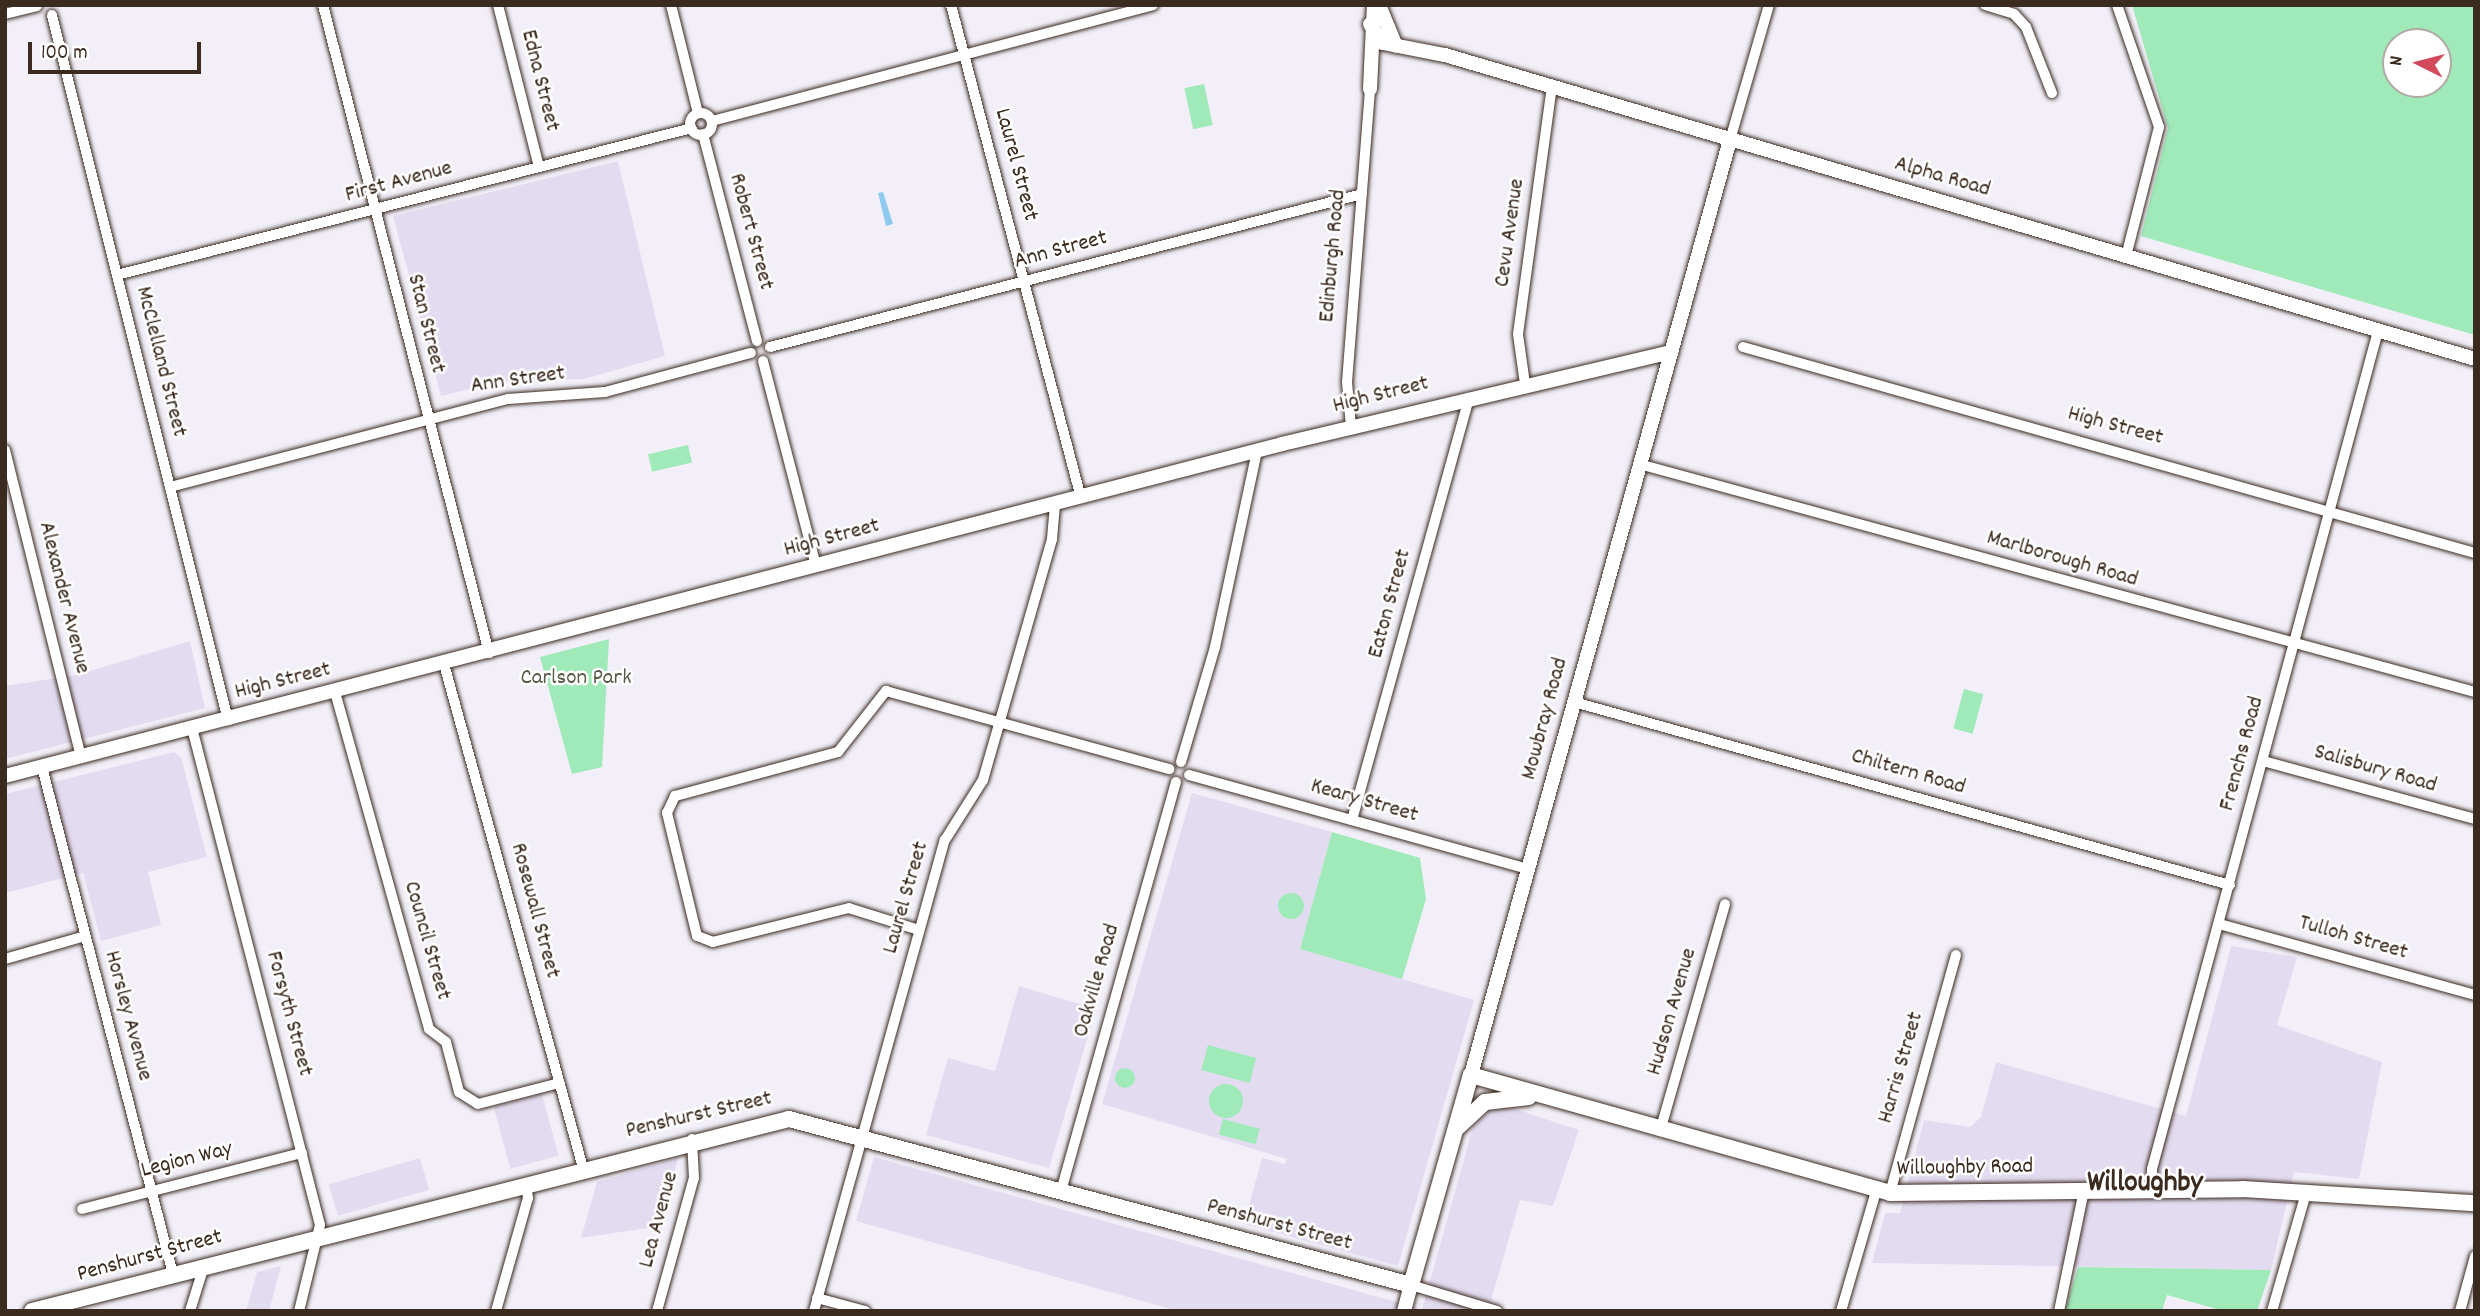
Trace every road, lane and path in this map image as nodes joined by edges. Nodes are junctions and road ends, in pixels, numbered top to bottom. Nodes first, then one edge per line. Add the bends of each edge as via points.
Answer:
1 (60, 5) edge
2 (323, 5) edge
3 (498, 5) edge
4 (671, 5) edge
5 (951, 5) edge
6 (1153, 5) edge
7 (1769, 5) edge
8 (1985, 5) edge
9 (2117, 5) edge
10 (37, 6) edge
11 (1378, 7) edge
12 (2015, 10) edge
13 (5, 14) edge
14 (52, 15) junction
15 (1370, 24) junction
16 (1376, 38) junction
17 (1396, 46) junction
18 (964, 55) junction
19 (1374, 67) junction
20 (1552, 87) junction
21 (1370, 89) junction
22 (2053, 93) dead end
23 (698, 113) junction
24 (712, 121) junction
25 (692, 128) junction
26 (703, 134) junction
27 (1730, 139) junction
28 (539, 167) junction
29 (1362, 194) junction
30 (376, 212) junction
31 (2126, 256) junction
32 (117, 275) junction
33 (1024, 282) junction
34 (2378, 331) junction
35 (757, 341) junction
36 (770, 347) junction
37 (1743, 347) dead end
38 (1671, 352) junction
39 (751, 353) junction
40 (2475, 359) edge
41 (763, 361) junction
42 (1525, 384) junction
43 (1469, 398) junction
44 (428, 419) junction
45 (1351, 427) junction
46 (5, 450) edge
47 (1258, 451) junction
48 (1639, 464) junction
49 (170, 487) junction
50 (1081, 498) junction
51 (1055, 504) junction
52 (2330, 511) junction
53 (2475, 553) edge
54 (816, 566) junction
55 (2295, 644) junction
56 (489, 653) junction
57 (444, 664) junction
58 (335, 692) junction
59 (2475, 692) edge
60 (1574, 702) junction
61 (228, 720) junction
62 (999, 721) junction
63 (192, 729) junction
64 (81, 757) junction
65 (2263, 761) junction
66 (1181, 762) junction
67 (42, 768) junction
68 (1169, 769) junction
69 (1189, 775) junction
70 (5, 776) edge
71 (1176, 782) junction
72 (1352, 820) junction
73 (2475, 820) edge
74 (1528, 869) junction
75 (2230, 885) junction
76 (1724, 904) dead end
77 (2219, 924) junction
78 (919, 930) junction
79 (85, 936) junction
80 (1956, 955) dead end
81 (5, 959) edge
82 (2475, 995) edge
83 (1471, 1076) junction
84 (559, 1083) junction
85 (1538, 1095) junction
86 (1660, 1131) junction
87 (1454, 1132) junction
88 (862, 1135) junction
89 (692, 1139) junction
90 (302, 1153) junction
91 (583, 1168) junction
92 (526, 1184) junction
93 (2152, 1189) junction
94 (2084, 1190) junction
95 (2307, 1190) junction
96 (151, 1191) junction
97 (1061, 1191) junction
98 (1883, 1192) junction
99 (2475, 1203) edge
100 (82, 1209) dead end
101 (318, 1237) junction
102 (2475, 1256) edge
103 (204, 1266) junction
104 (173, 1274) junction
105 (1411, 1285) junction
106 (817, 1298) junction
107 (32, 1311) edge
108 (190, 1311) edge
109 (299, 1311) edge
110 (496, 1311) edge
111 (657, 1311) edge
112 (814, 1311) edge
113 (865, 1311) edge
114 (1404, 1311) edge
115 (1497, 1311) edge
116 (1841, 1311) edge
117 (2059, 1311) edge
118 (2272, 1311) edge
119 (2460, 1311) edge

1 - 14 street
2 - 30 street, Stan Street
3 - 28 street, Edna Street
4 - 23 street
5 - 18 street, Laurel Street
6 - 18 street
7 - 27 street
8 - 12 street
9 - 31 street via 2159,127
10 - 13 street
10 - 14 street
11 - 15 main road
11 - 16 main road
11 - 17 main road
12 - 22 street
14 - 32 street, McClelland Street
15 - 16 main road
15 - 21 main road
16 - 17 main road, Alpha Road
16 - 19 main road
17 - 19 main road via 1382,51
17 - 20 main road, Alpha Road
18 - 24 street
18 - 33 street, Laurel Street
19 - 21 main road
20 - 27 main road, Alpha Road
20 - 42 street, Cevu Avenue via 1518,334
21 - 29 street, Edinburgh Road
23 - 24 street
23 - 25 street
24 - 26 street
25 - 26 street
25 - 28 street, First Avenue
26 - 35 street, Robert Street
27 - 31 main road, Alpha Road
27 - 38 main road, Mowbray Road
28 - 30 street, First Avenue
29 - 33 street, Ann Street
29 - 45 street, Edinburgh Road via 1347,382
30 - 32 street, First Avenue
30 - 44 street, Stan Street
31 - 34 main road, Alpha Road
32 - 49 street, McClelland Street
33 - 36 street, Ann Street
33 - 50 street, Laurel Street
34 - 40 main road, Alpha Road
34 - 52 street, Frenchs Road
35 - 36 street
35 - 39 street
36 - 41 street
37 - 52 street, High Street
38 - 42 main road, High Street
38 - 48 main road, Mowbray Road
39 - 41 street
39 - 44 street, Ann Street via 605,392 508,399
41 - 54 street
42 - 43 main road, High Street
43 - 45 main road, High Street
43 - 72 street, Eaton Street
44 - 49 street, Ann Street
44 - 56 street, Stan Street
45 - 47 main road, High Street
46 - 64 street, Alexander Avenue
47 - 50 main road, High Street
47 - 66 street via 1215,647
48 - 55 street, Marlborough Road
48 - 60 main road, Mowbray Road
49 - 61 street, McClelland Street
50 - 51 main road, High Street
51 - 54 main road, High Street
51 - 62 street, Laurel Street via 1052,539
52 - 53 street, High Street
52 - 55 street, Frenchs Road
54 - 56 main road, High Street
55 - 59 street, Marlborough Road
55 - 65 street, Frenchs Road
56 - 57 main road, High Street
57 - 58 main road, High Street
57 - 84 street, Rosewall Street
58 - 61 main road, High Street
58 - 84 street, Council Street via 429,1029 446,1042 459,1092 478,1104
60 - 74 main road, Mowbray Road
60 - 75 street, Chiltern Road
61 - 63 main road, High Street
62 - 68 street
62 - 78 street, Laurel Street via 981,783 945,840
62 - 78 street via 886,691 838,752 676,796 667,813 697,936 713,942 849,908
63 - 64 main road, High Street
63 - 90 street, Forsyth Street
64 - 67 main road, High Street
65 - 73 street, Salisbury Road
65 - 75 street, Frenchs Road
66 - 68 street
66 - 69 street
67 - 70 main road, High Street
67 - 79 street, Horsley Avenue
68 - 71 street
69 - 71 street
69 - 72 street, Keary Street
71 - 97 street, Oakville Road
72 - 74 street, Keary Street
74 - 83 main road, Mowbray Road
75 - 77 street, Frenchs Road
76 - 86 street, Hudson Avenue
77 - 82 street, Tulloh Street
77 - 93 street, Frenchs Road
78 - 88 street, Laurel Street
79 - 81 street
79 - 96 street, Horsley Avenue
80 - 98 street, Harris Street
83 - 85 main road, Willoughby Road
83 - 87 main road, Mowbray Road
84 - 91 street, Rosewall Street
85 - 86 main road, Willoughby Road
85 - 87 main road via 1485,1102
86 - 98 main road, Willoughby Road
87 - 105 main road, Mowbray Road
88 - 89 main road, Penshurst Street via 789,1119
88 - 97 main road, Penshurst Street
88 - 106 street, Laurel Street
89 - 91 main road, Penshurst Street
89 - 111 street, Lea Avenue via 694,1178
90 - 96 street, Legion Way
90 - 101 street, Forsyth Street
91 - 92 main road, Penshurst Street
92 - 101 main road, Penshurst Street
92 - 110 street via 528,1198
93 - 94 main road, Willoughby Road
93 - 95 main road, Willoughby Road
94 - 98 main road, Willoughby Road
94 - 117 street
95 - 99 main road, Willoughby Road
95 - 118 street
96 - 100 street, Legion Way
96 - 104 street, Horsley Avenue
97 - 105 main road, Penshurst Street
98 - 116 street, Harris Street
101 - 103 main road, Penshurst Street
101 - 109 street, Forsyth Street
102 - 119 street
103 - 104 main road, Penshurst Street
103 - 108 street
104 - 107 main road, Penshurst Street
105 - 114 main road, Mowbray Road
105 - 115 street, Penshurst Street
106 - 112 street, Laurel Street
106 - 113 street

